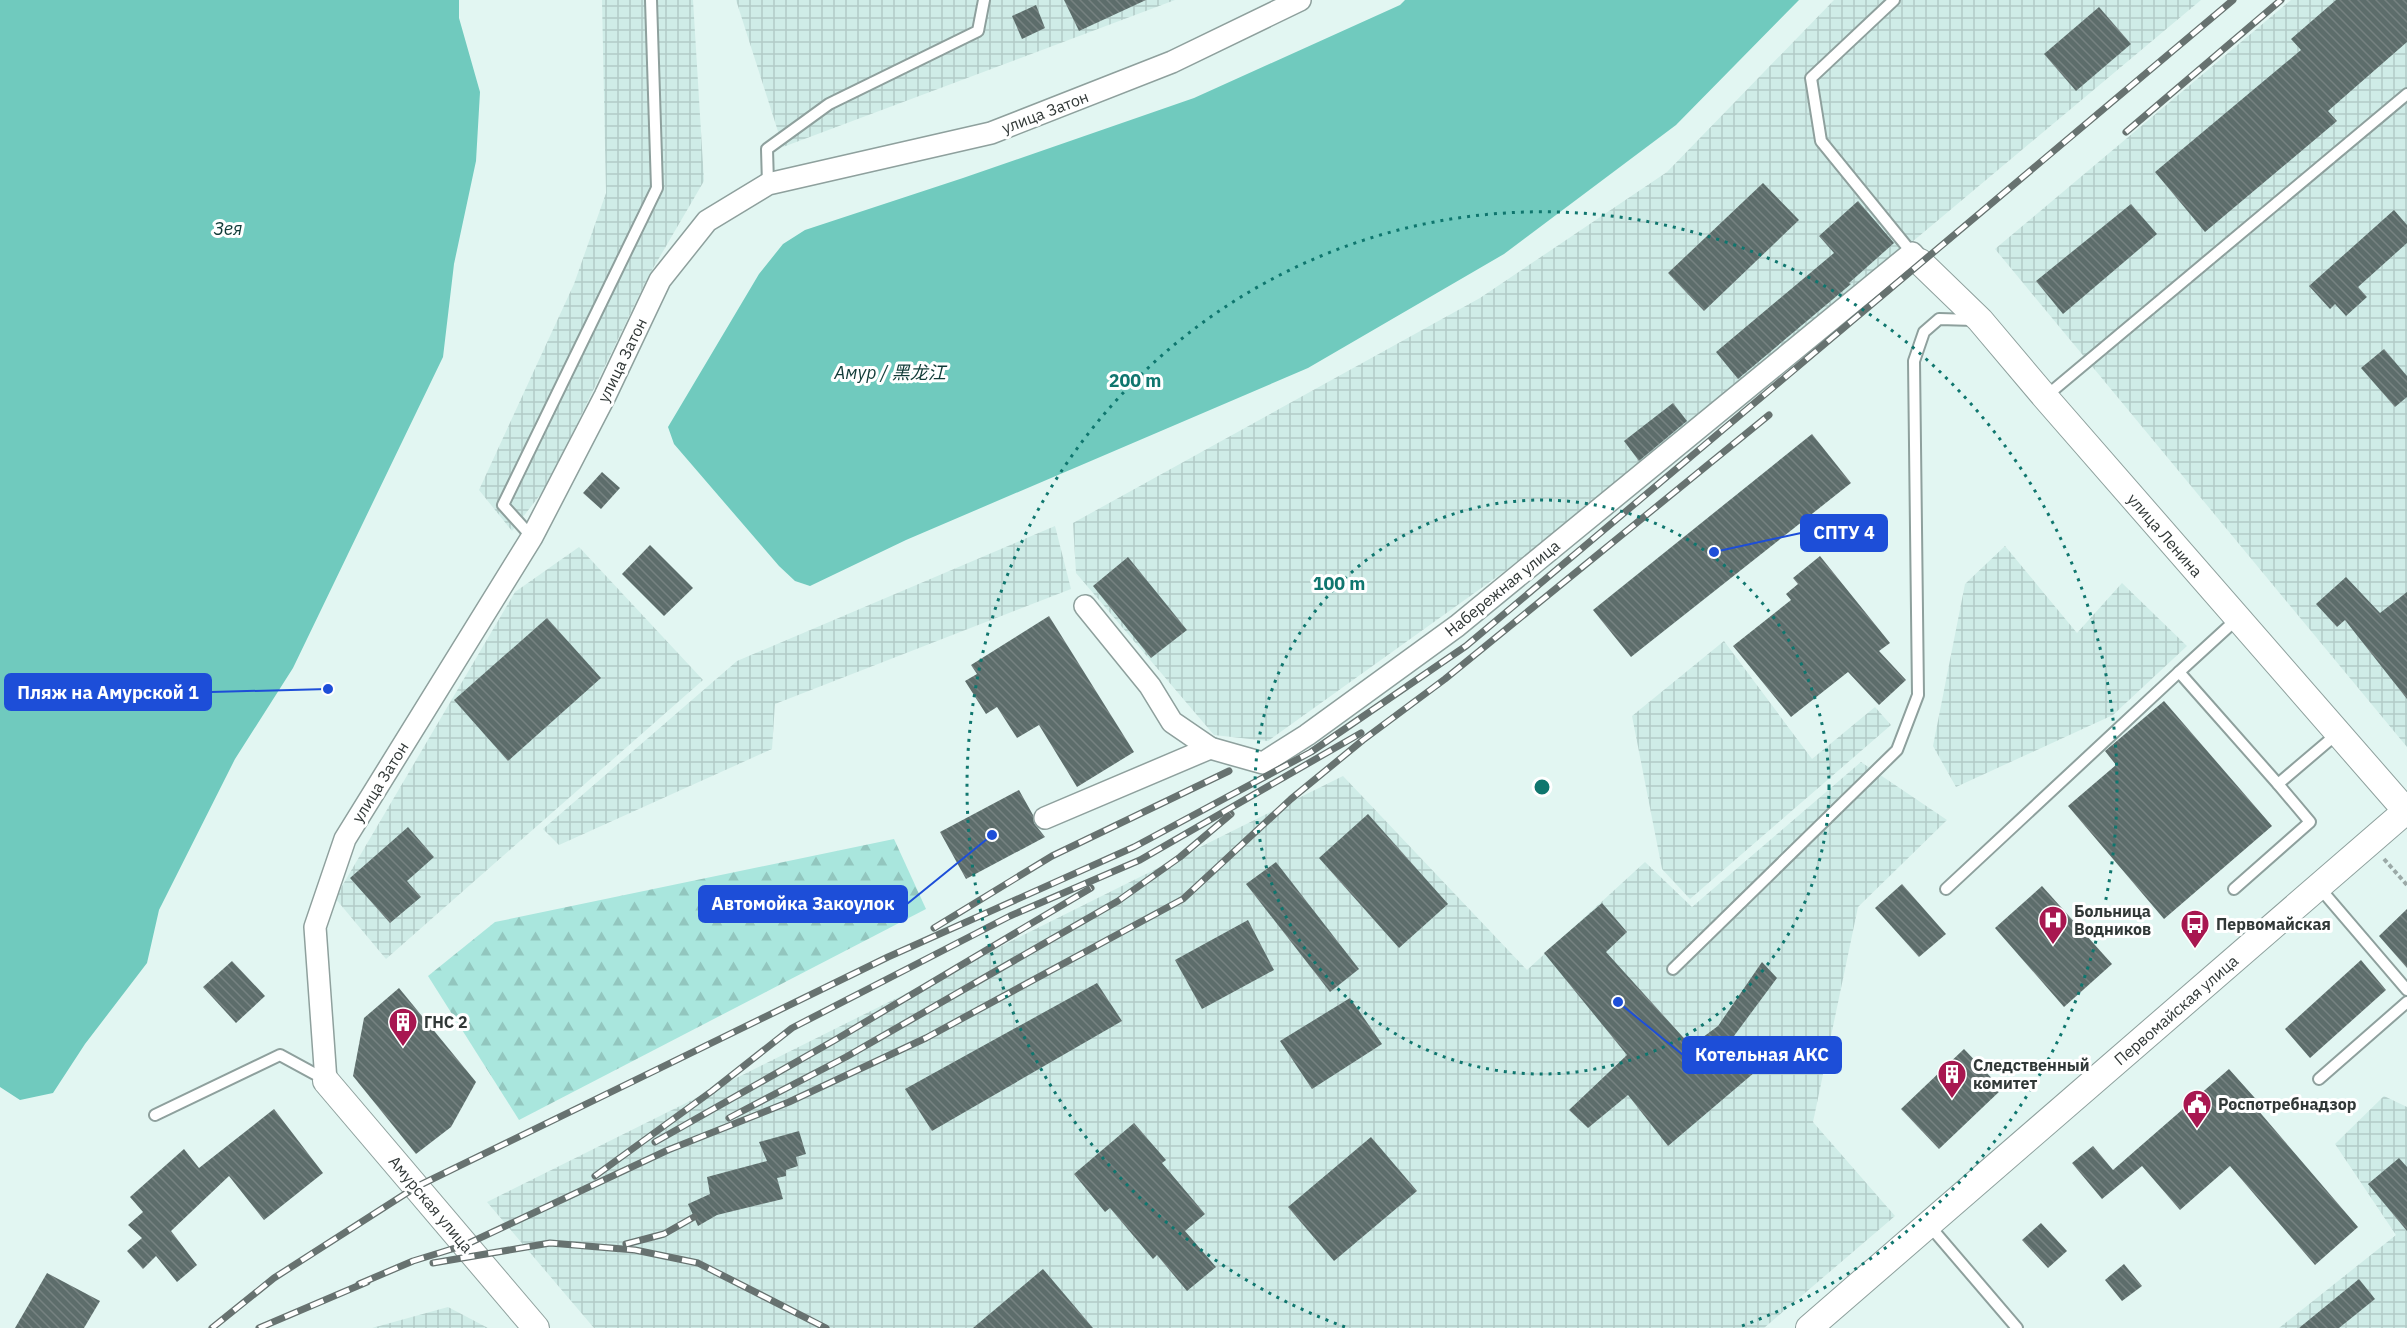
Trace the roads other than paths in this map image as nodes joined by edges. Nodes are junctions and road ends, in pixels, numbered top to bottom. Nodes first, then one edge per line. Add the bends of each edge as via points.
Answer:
1 (651, 0) edge
2 (984, 0) edge
3 (1300, 0) edge
4 (1894, 0) edge
5 (2407, 94) edge
6 (768, 184) junction
7 (1916, 257) junction
8 (1980, 320) junction
9 (2045, 397) junction
10 (531, 537) junction
11 (1085, 606) dead end
12 (2238, 618) junction
13 (2179, 672) junction
14 (2338, 733) junction
15 (1210, 748) junction
16 (2278, 784) junction
17 (2407, 811) edge
18 (1046, 818) dead end
19 (2318, 886) junction
20 (1946, 889) dead end
21 (2234, 889) dead end
22 (1673, 969) dead end
23 (2407, 990) edge
24 (2407, 1002) edge
25 (2319, 1079) dead end
26 (326, 1081) junction
27 (155, 1115) dead end
28 (1928, 1224) junction
29 (536, 1328) edge
30 (1809, 1328) edge
31 (2017, 1328) edge

1 - 10 lane via 657,188 503,505
2 - 6 lane via 978,32 829,104 767,149
3 - 6 street, улица Затон via 1172,62 991,133
4 - 7 lane via 1811,78 1821,141
5 - 9 lane
6 - 10 street, улица Затон via 707,221 660,280
7 - 8 street, улица Ленина
7 - 15 street, Набережная улица via 1456,626 1307,735 1263,763
8 - 9 street, улица Ленина
8 - 22 lane via 1939,319 1924,332 1914,361 1918,695 1897,750
9 - 12 street, улица Ленина
10 - 26 street, улица Затон via 345,839 315,927
11 - 15 street, Набережная улица via 1150,686 1172,722
12 - 13 lane
12 - 14 street, улица Ленина
13 - 16 lane
13 - 20 lane
14 - 16 lane
14 - 17 street, улица Ленина
15 - 18 street
16 - 21 lane via 2310,822
17 - 19 street, Первомайская улица
19 - 23 lane
19 - 28 street, Первомайская улица
24 - 25 lane
26 - 27 lane via 280,1055
26 - 29 street, Амурская улица
28 - 30 street, Первомайская улица
28 - 31 lane

